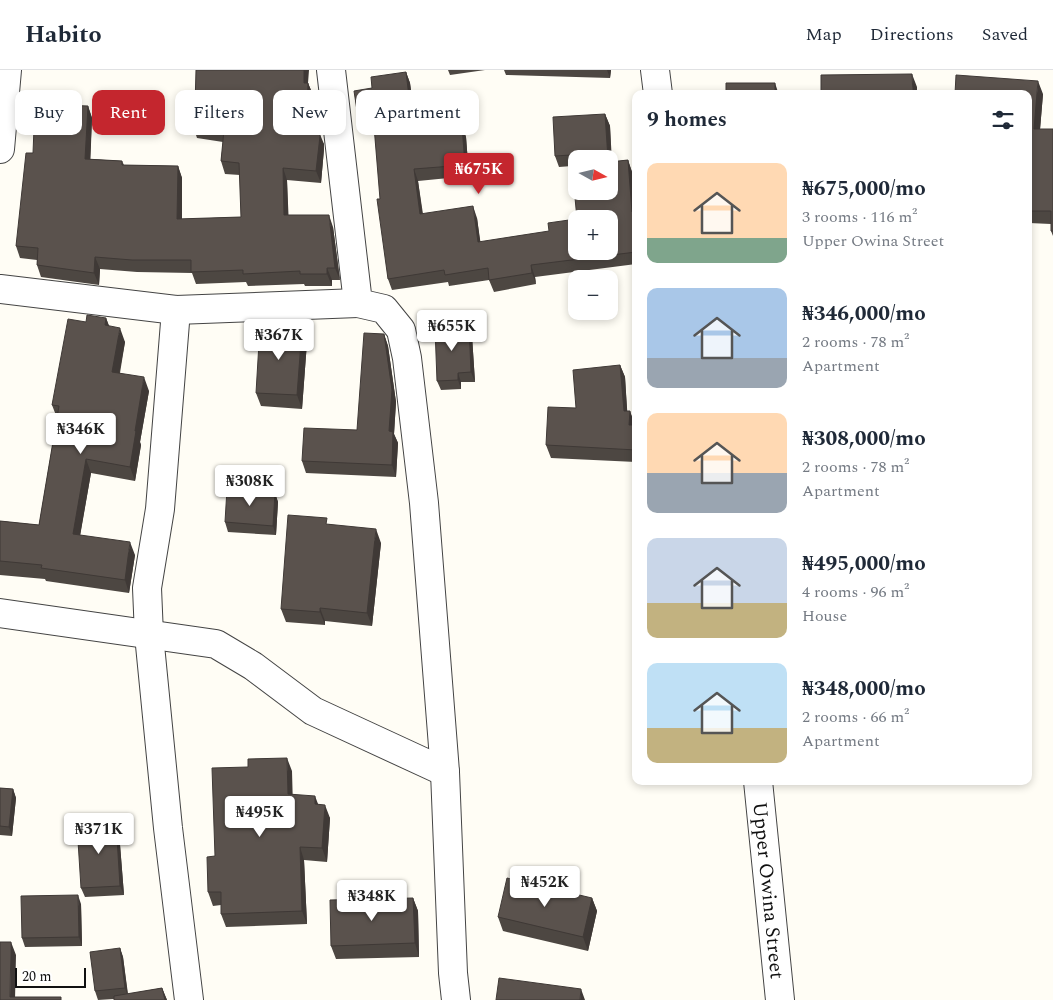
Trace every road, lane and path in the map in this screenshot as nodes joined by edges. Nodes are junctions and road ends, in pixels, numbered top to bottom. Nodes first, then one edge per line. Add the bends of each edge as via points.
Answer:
1 (7, 70) edge
2 (331, 70) edge
3 (655, 70) edge
4 (658, 90) edge
5 (0, 149) edge
6 (0, 289) edge
7 (358, 303) junction
8 (176, 310) junction
9 (0, 613) edge
10 (149, 635) junction
11 (445, 772) junction
12 (758, 785) edge
13 (189, 1000) edge
14 (456, 1000) edge
15 (780, 1000) edge

1 - 5 street
2 - 7 street
3 - 4 street
6 - 8 street
7 - 8 street
7 - 11 street via 384,309 401,330 407,358 424,503
8 - 10 street via 160,509 147,588
9 - 10 street
10 - 11 street via 216,644 253,666 313,711
10 - 13 street
11 - 14 street
12 - 15 street, Upper Owina Street

